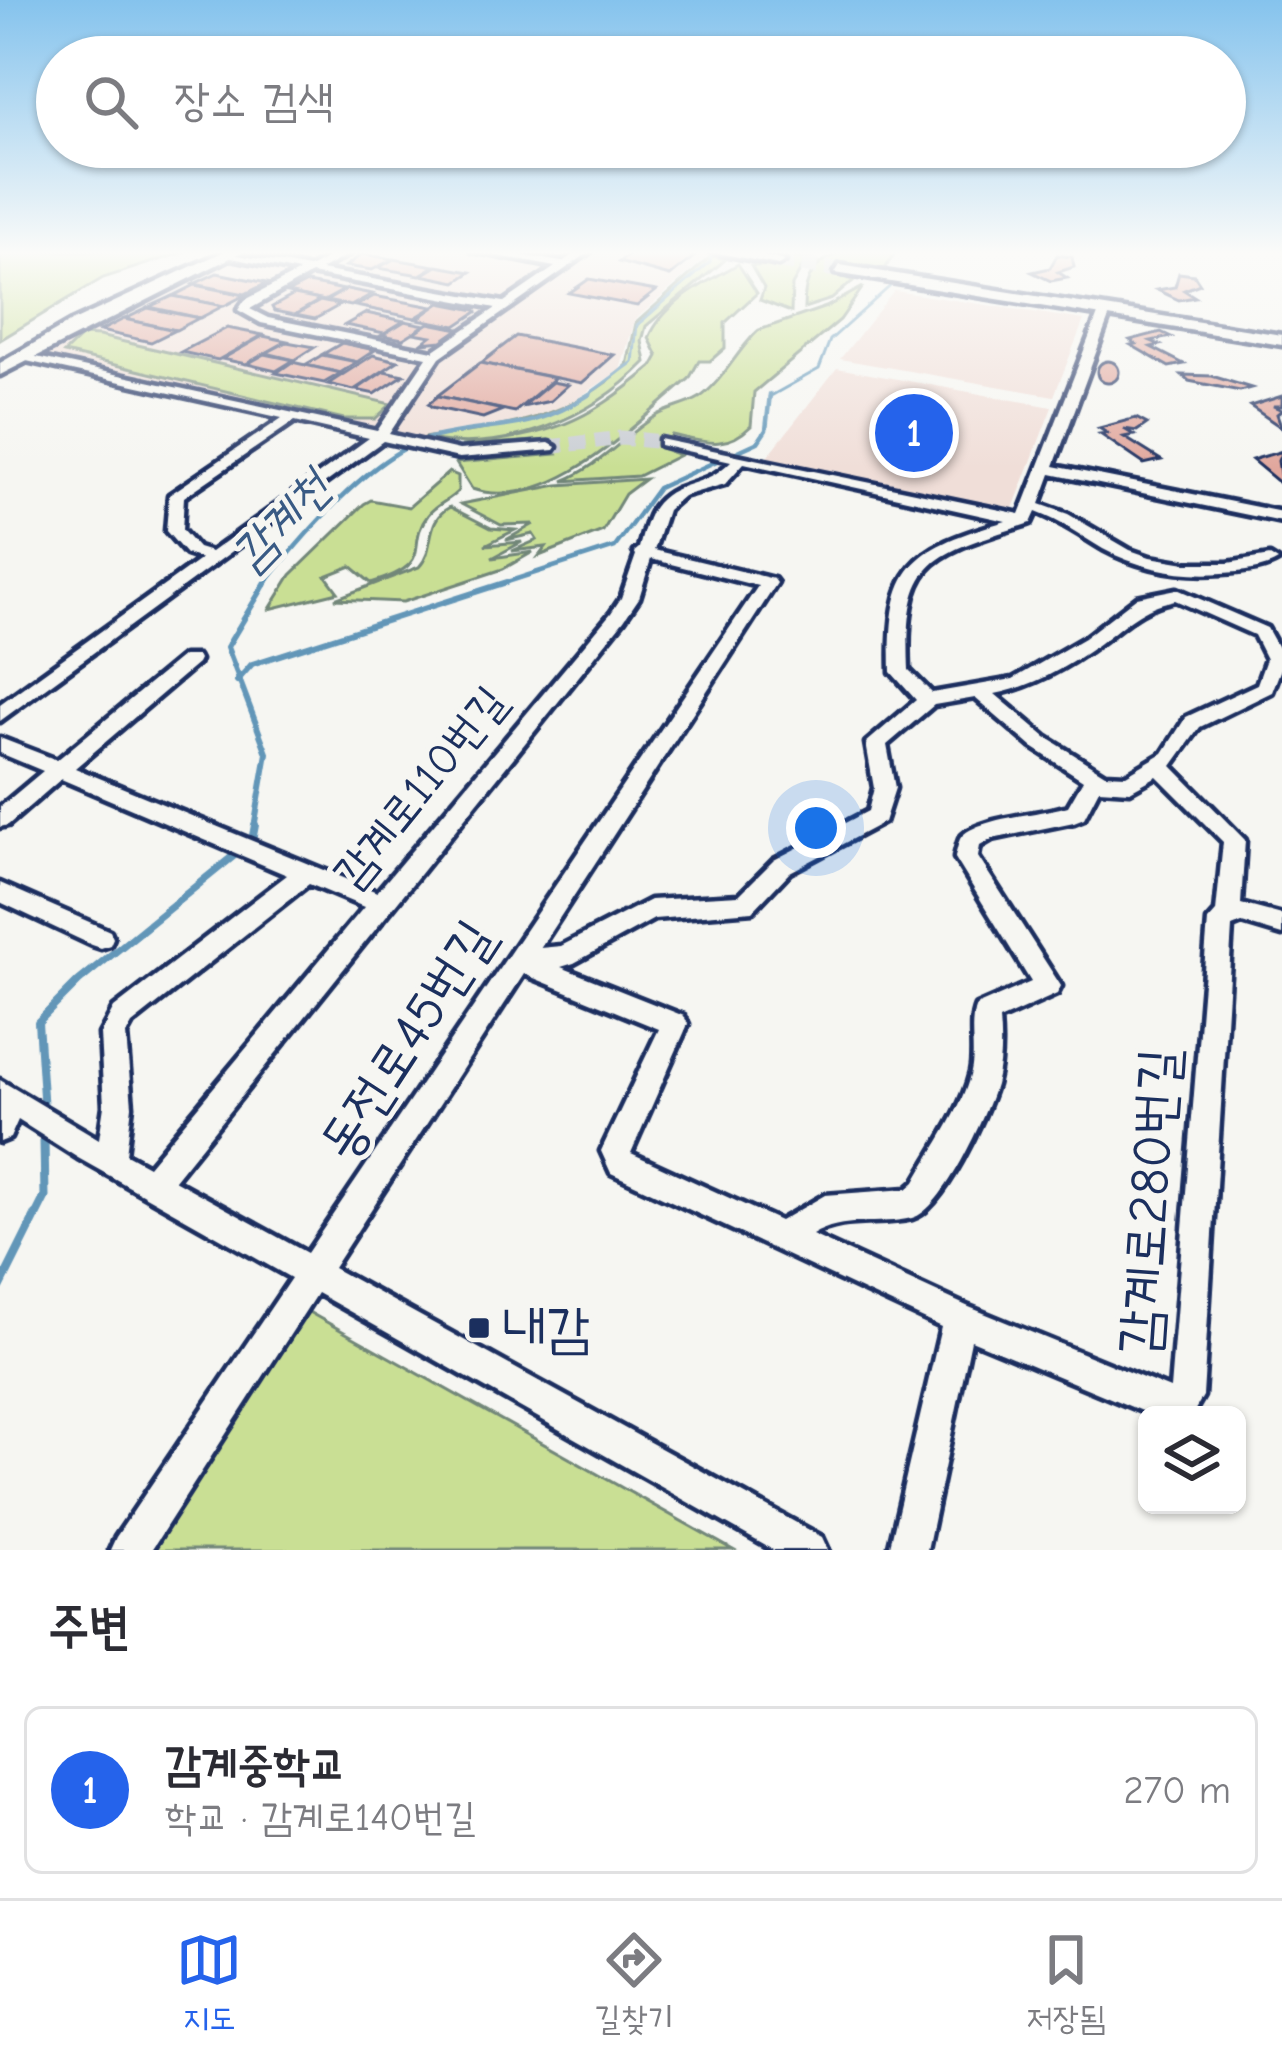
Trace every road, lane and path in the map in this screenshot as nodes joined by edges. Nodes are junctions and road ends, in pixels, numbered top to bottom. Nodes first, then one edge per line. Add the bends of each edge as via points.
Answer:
1 (89, 323) edge
2 (282, 323) edge
3 (481, 323) edge
4 (1102, 323) edge
5 (1177, 323) edge
6 (1282, 340) edge
7 (22, 356) junction
8 (435, 356) junction
9 (0, 370) edge
10 (294, 416) junction
11 (390, 438) junction
12 (665, 442) tunnel mouth
13 (549, 447) tunnel mouth
14 (751, 459) junction
15 (1045, 468) junction
16 (1028, 513) junction
17 (1282, 517) edge
18 (642, 552) junction
19 (214, 558) junction
20 (1270, 562) dead end
21 (1180, 568) junction
22 (1177, 594) junction
23 (190, 660) dead end
24 (977, 690) junction
25 (928, 700) junction
26 (0, 714) edge
27 (0, 745) edge
28 (1158, 765) junction
29 (58, 771) junction
30 (1098, 780) junction
31 (0, 819) edge
32 (306, 873) junction
33 (0, 892) edge
34 (381, 904) junction
35 (1228, 914) junction
36 (1282, 925) edge
37 (100, 938) dead end
38 (517, 960) junction
39 (6, 1096) edge
40 (0, 1128) edge
41 (100, 1153) junction
42 (154, 1181) junction
43 (781, 1237) junction
44 (313, 1271) junction
45 (959, 1319) junction
46 (129, 1550) edge
47 (809, 1550) edge
48 (908, 1550) edge

1 - 7 main road
2 - 8 street
3 - 8 street
4 - 15 street
5 - 6 main road
7 - 9 main road
7 - 10 street
8 - 11 street
10 - 11 street
10 - 19 street via 177,495 174,531 192,551
11 - 13 street via 486,455
11 - 19 street
12 - 14 street
14 - 16 street
14 - 18 street, 감계로110번길 via 720,481 670,497
15 - 16 street
15 - 17 street
16 - 21 street via 1068,515 1133,556
16 - 25 street via 942,544 912,575 896,613 900,672
18 - 34 street, 감계로110번길 via 618,616
18 - 38 street, 동전로45번길 via 768,584
19 - 26 street
20 - 21 street
21 - 22 street
22 - 24 street via 1143,601 1018,684
22 - 28 street via 1261,632 1275,659 1265,688 1193,722
23 - 29 street
24 - 25 street
24 - 30 street
25 - 38 street via 876,743 886,782 876,816 782,866 745,904 650,910 565,956
27 - 29 street
28 - 30 street via 1130,783
28 - 35 street via 1234,840
29 - 31 street
29 - 32 street
30 - 43 street via 1076,812 986,832 966,848 1048,986 986,1014 985,1084 926,1192 914,1203 826,1210
32 - 34 street
32 - 41 street via 123,1016 113,1034 118,1106
33 - 37 street
34 - 42 street, 감계로110번길
35 - 36 street
35 - 45 street, 감계로280번길 via 1220,921 1186,1396 1175,1408 1159,1405
38 - 43 street, 감계로280번길 via 675,1024 615,1150 621,1163
38 - 44 street, 동전로45번길
39 - 40 street
39 - 41 street
41 - 42 street
42 - 44 street
43 - 45 street, 감계로280번길
44 - 46 street, 동전로45번길
44 - 47 street
45 - 48 street

